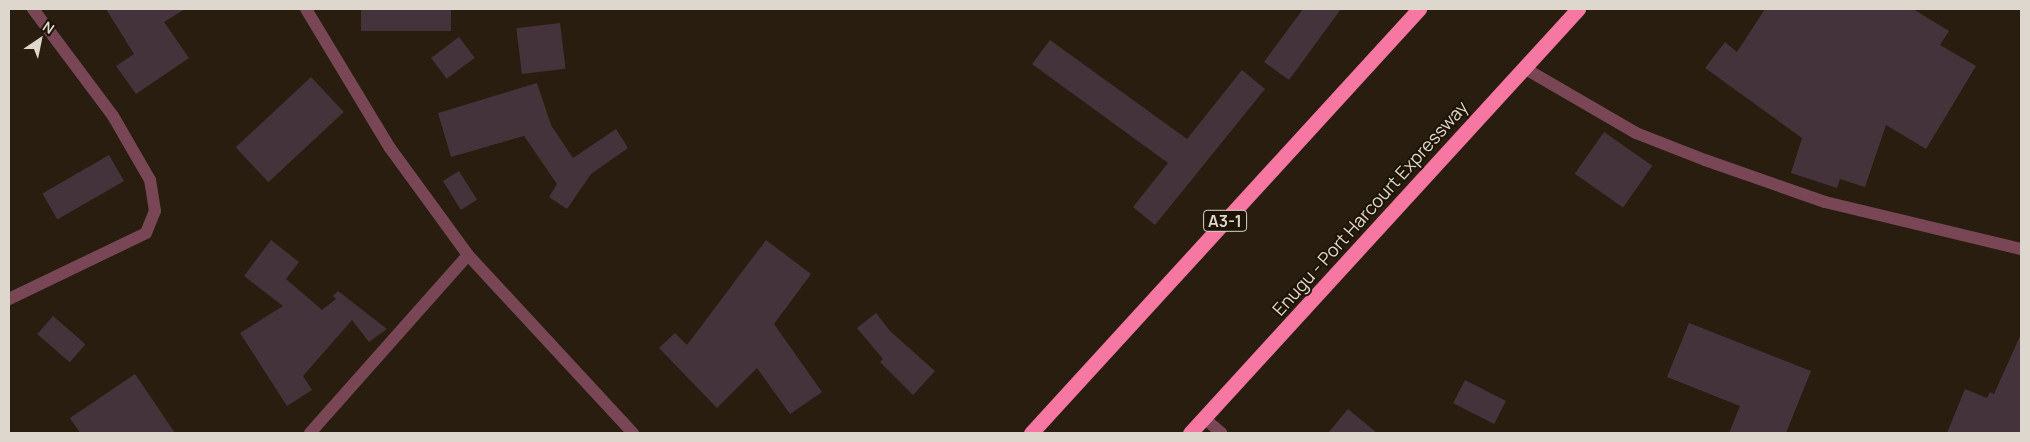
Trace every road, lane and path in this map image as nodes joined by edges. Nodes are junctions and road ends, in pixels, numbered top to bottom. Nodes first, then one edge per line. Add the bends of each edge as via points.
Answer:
1 (33, 9) edge
2 (306, 9) edge
3 (1419, 9) edge
4 (1578, 9) edge
5 (1524, 68) junction
6 (2021, 249) edge
7 (468, 255) junction
8 (9, 299) edge
9 (1204, 418) junction
10 (310, 433) edge
11 (634, 433) edge
12 (1031, 433) edge
13 (1190, 433) edge
14 (1221, 433) edge

1 - 8 street via 113,116 150,180 155,211 146,233
2 - 7 street via 390,148
3 - 12 highway, A3-1
4 - 5 highway, Enugu - Port Harcourt Expressway
5 - 6 street via 1636,133 1705,160 1825,202
5 - 9 highway, Enugu - Port Harcourt Expressway
7 - 10 street
7 - 11 street
9 - 13 highway, Enugu - Port Harcourt Expressway
9 - 14 street

